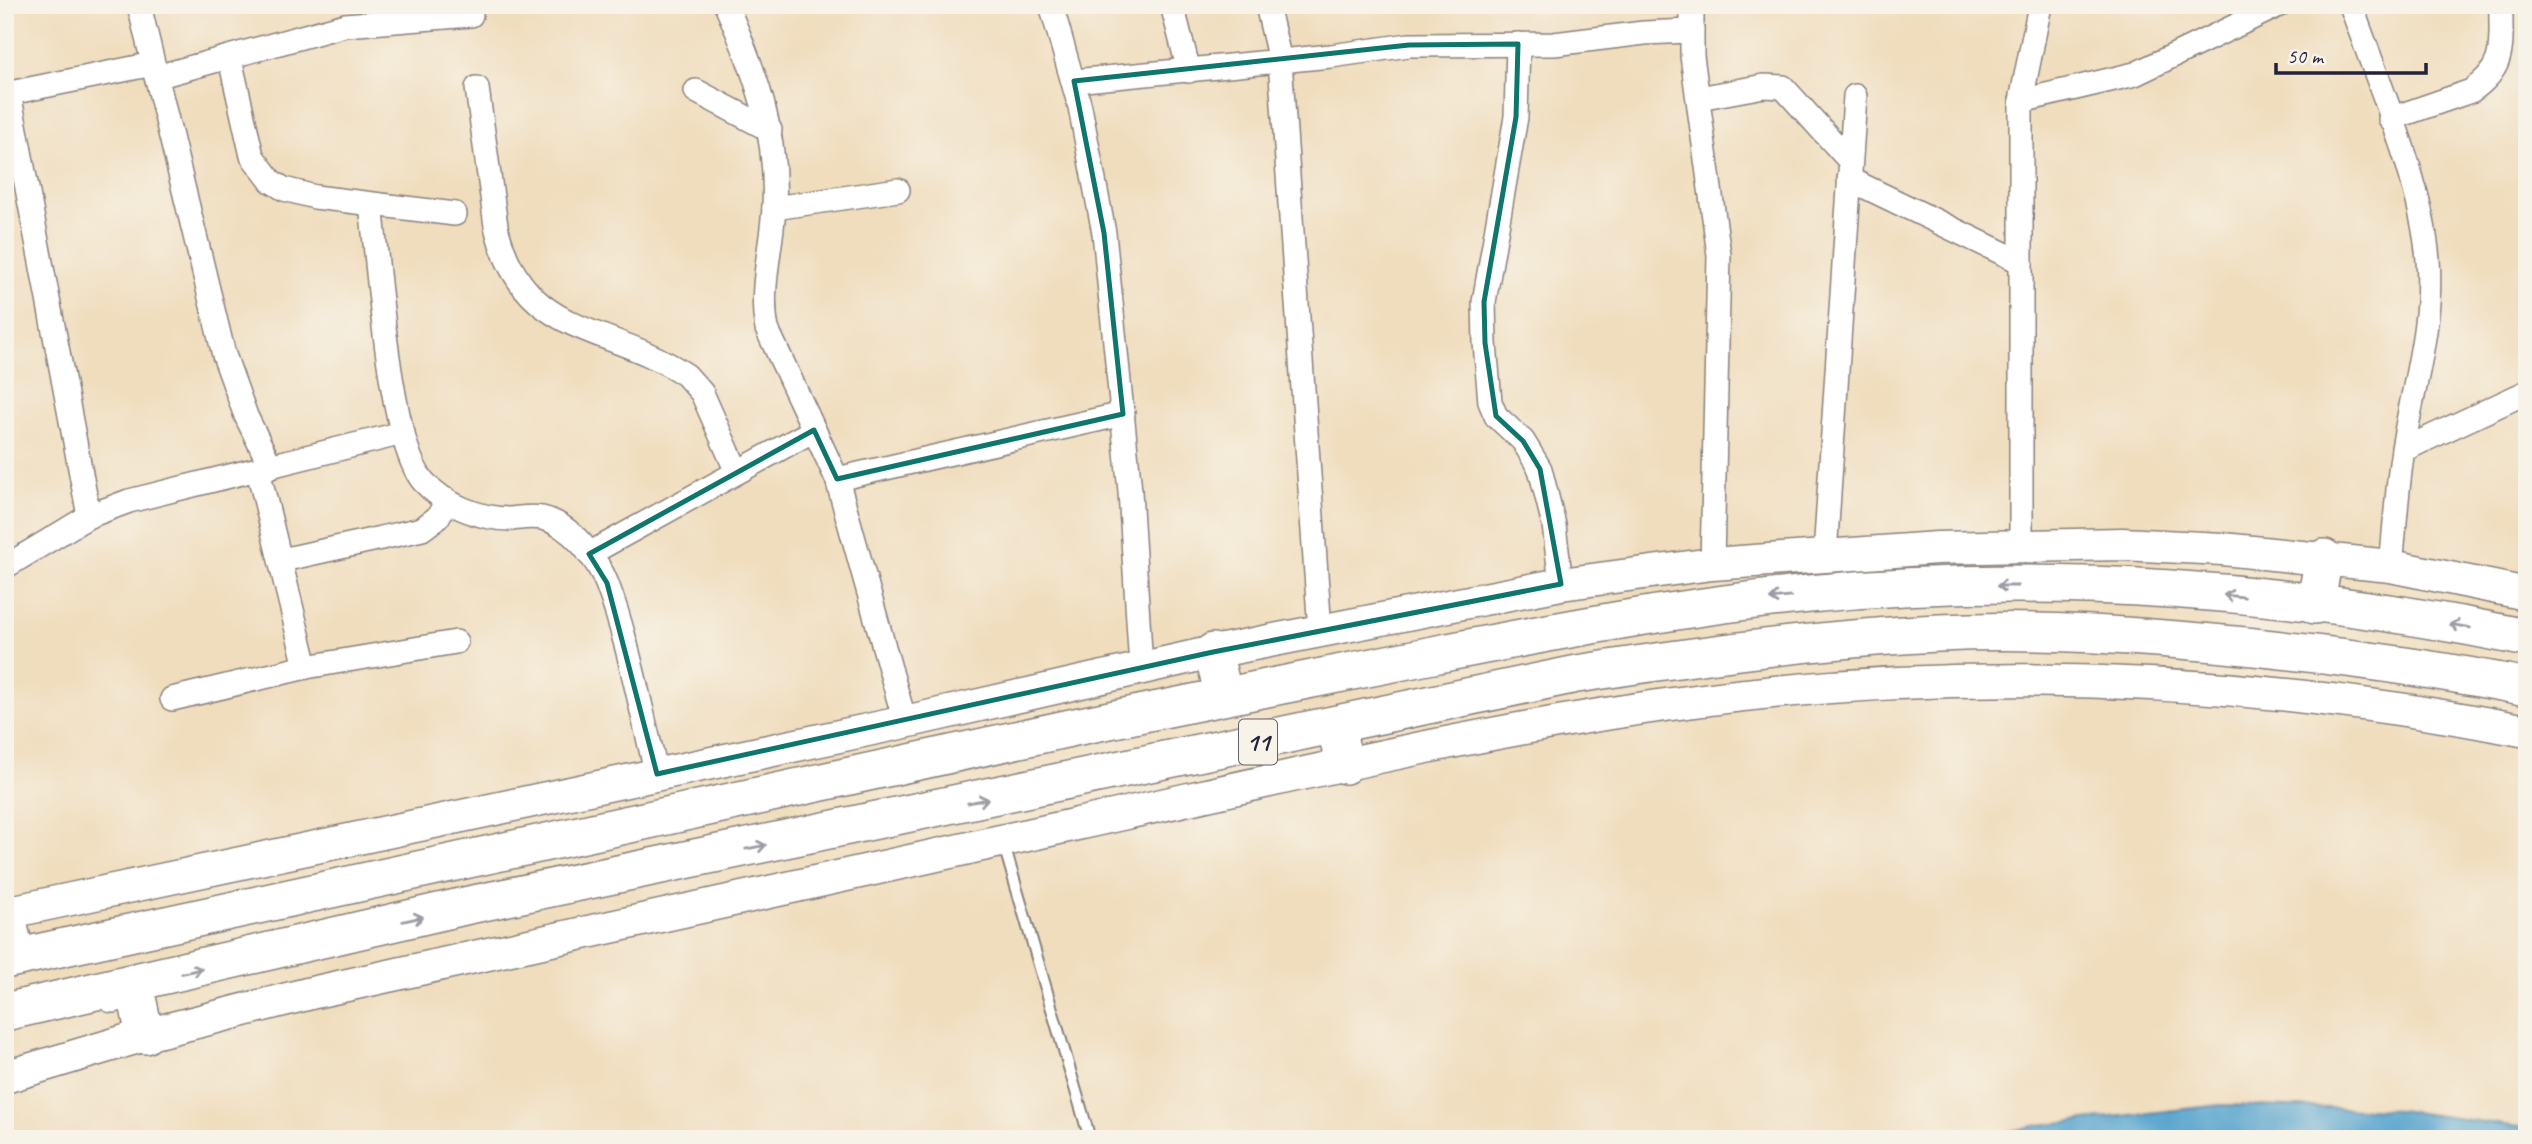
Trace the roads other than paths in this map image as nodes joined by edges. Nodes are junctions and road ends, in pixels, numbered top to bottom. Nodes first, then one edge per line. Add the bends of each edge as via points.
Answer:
1 (139, 5) edge
2 (726, 5) edge
3 (1051, 5) edge
4 (1172, 5) edge
5 (1267, 5) edge
6 (1692, 5) edge
7 (2040, 5) edge
8 (2278, 5) edge
9 (2351, 5) edge
10 (2501, 5) edge
11 (471, 15) dead end
12 (1690, 31) junction
13 (1518, 44) junction
14 (230, 59) junction
15 (1280, 61) junction
16 (155, 70) junction
17 (1189, 71) junction
18 (1074, 81) junction
19 (477, 88) dead end
20 (696, 91) dead end
21 (7, 93) edge
22 (1855, 96) dead end
23 (1699, 98) junction
24 (2021, 101) junction
25 (2390, 119) junction
26 (770, 130) junction
27 (1849, 170) junction
28 (898, 190) dead end
29 (371, 204) junction
30 (774, 208) junction
31 (455, 214) dead end
32 (2021, 262) junction
33 (2527, 392) edge
34 (1123, 414) junction
35 (814, 430) junction
36 (403, 433) junction
37 (2403, 450) junction
38 (264, 469) junction
39 (737, 472) junction
40 (836, 479) junction
41 (447, 500) junction
42 (89, 516) junction
43 (2021, 546) junction
44 (589, 554) junction
45 (1825, 555) junction
46 (2324, 558) junction
47 (282, 560) junction
48 (1712, 564) junction
49 (2391, 566) junction
50 (5, 567) edge
51 (1562, 584) junction
52 (2527, 594) edge
53 (2315, 605) junction
54 (1320, 631) junction
55 (2527, 638) edge
56 (456, 642) dead end
57 (1213, 652) junction
58 (306, 667) junction
59 (1141, 668) junction
60 (2527, 687) edge
61 (1224, 696) junction
62 (172, 699) dead end
63 (1146, 712) junction
64 (905, 722) junction
65 (1335, 725) junction
66 (2527, 731) edge
67 (1345, 765) junction
68 (657, 774) junction
69 (718, 802) junction
70 (799, 838) junction
71 (1003, 841) junction
72 (469, 905) junction
73 (6, 913) edge
74 (11, 959) edge
75 (134, 984) junction
76 (5, 1012) edge
77 (145, 1035) junction
78 (5, 1037) edge
79 (5, 1077) edge
80 (1090, 1139) edge

1 - 16 street
2 - 26 street via 754,72
3 - 18 street
4 - 17 street
5 - 15 street
6 - 12 street
7 - 24 street
8 - 24 street via 2135,74
9 - 25 street
10 - 25 street via 2502,47 2483,83
11 - 14 street via 355,23
12 - 13 street
12 - 23 street
13 - 15 street via 1409,45
13 - 51 street via 1514,131 1484,302 1486,355 1490,402 1496,416 1523,440 1540,470
14 - 16 street
14 - 29 street via 247,141 260,169 284,189 299,194
15 - 17 street
15 - 54 street
16 - 21 street
16 - 38 street via 224,355
17 - 18 street
18 - 34 street via 1104,233
19 - 39 street via 501,248 522,286 554,315 686,376 702,393
20 - 26 street
21 - 42 street
22 - 27 street
23 - 27 street via 1783,87
23 - 48 street via 1719,255
24 - 32 street
25 - 37 street via 2422,216 2428,261 2427,316
26 - 30 street
27 - 32 street
27 - 45 street
28 - 30 street
29 - 31 street
29 - 36 street
30 - 35 street via 764,317
32 - 43 street
33 - 37 street
34 - 40 street
34 - 59 street
35 - 39 street
35 - 40 street
36 - 38 street
36 - 41 street via 424,482
37 - 49 street
38 - 42 street via 129,500
38 - 47 street
39 - 44 street
40 - 64 street
41 - 44 street via 491,517 550,520
41 - 47 street via 438,517 422,529
42 - 50 street
43 - 45 main road
43 - 46 main road via 2122,544
44 - 68 street via 607,583
45 - 48 main road
46 - 49 main road
46 - 53 highway
47 - 58 street
48 - 51 main road
49 - 52 main road
51 - 54 main road
55 -> 53 highway, 11
53 -> 61 highway, 11 via 2191,592 2066,586 1941,586 1815,594 1567,629
54 - 57 main road
56 - 58 street
57 - 59 main road
57 - 61 highway
58 - 62 street
59 - 64 main road
60 - 65 highway, 11 via 2390,663 2185,640 1941,633 1819,640 1698,655 1577,674
61 - 63 highway, 11
63 - 69 highway, 11
63 - 70 highway via 1048,754 810,805 797,816
64 - 68 main road
65 - 67 highway
70 -> 65 highway, 11
66 - 67 main road via 2365,703 2266,692 2155,684 1970,681 1871,684 1674,703
67 - 71 main road
68 - 73 main road
69 - 72 highway via 723,822 711,837 528,878
69 - 74 highway, 11
72 -> 70 highway, 11
71 - 77 main road via 256,1006
71 - 80 lane
75 -> 72 highway, 11
73 - 74 highway
75 - 76 highway, 11
75 - 77 highway
75 - 78 highway via 56,1020
77 - 79 main road

